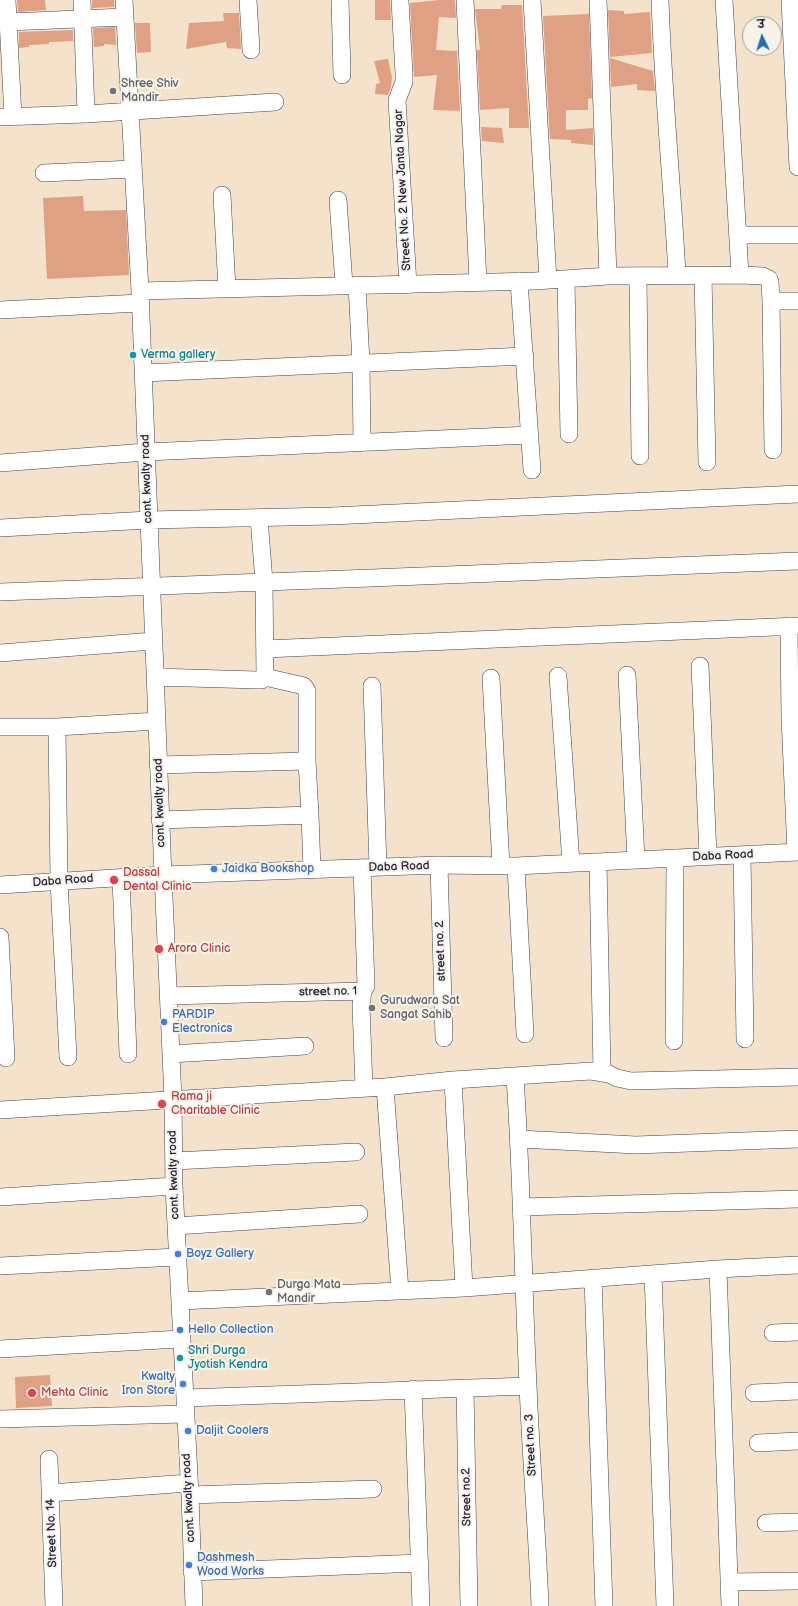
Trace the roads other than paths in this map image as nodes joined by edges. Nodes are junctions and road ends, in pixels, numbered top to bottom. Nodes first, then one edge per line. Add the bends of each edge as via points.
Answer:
1 (7, 0) edge
2 (82, 0) edge
3 (124, 0) edge
4 (248, 0) edge
5 (340, 0) edge
6 (400, 0) edge
7 (466, 0) edge
8 (532, 0) edge
9 (598, 0) edge
10 (660, 0) edge
11 (724, 0) edge
12 (790, 0) edge
13 (124, 17) junction
14 (83, 20) junction
15 (9, 22) junction
16 (251, 50) dead end
17 (342, 75) dead end
18 (275, 102) dead end
19 (129, 110) junction
20 (86, 114) junction
21 (6, 117) edge
22 (798, 167) edge
23 (133, 169) junction
24 (44, 173) dead end
25 (222, 195) dead end
26 (338, 200) dead end
27 (738, 235) junction
28 (798, 235) edge
29 (677, 274) junction
30 (740, 274) junction
31 (608, 276) junction
32 (638, 276) junction
33 (703, 276) junction
34 (548, 280) junction
35 (566, 280) junction
36 (519, 281) junction
37 (478, 282) junction
38 (350, 285) junction
39 (408, 285) junction
40 (227, 289) junction
41 (140, 297) junction
42 (771, 301) junction
43 (798, 301) edge
44 (0, 310) edge
45 (525, 356) junction
46 (361, 363) junction
47 (143, 373) junction
48 (569, 434) dead end
49 (530, 435) junction
50 (362, 443) junction
51 (773, 450) dead end
52 (146, 452) junction
53 (640, 456) dead end
54 (707, 462) dead end
55 (0, 463) edge
56 (532, 470) dead end
57 (798, 494) edge
58 (259, 518) junction
59 (148, 520) junction
60 (0, 528) edge
61 (798, 561) edge
62 (264, 582) junction
63 (152, 586) junction
64 (0, 592) edge
65 (793, 626) edge
66 (153, 641) junction
67 (265, 649) junction
68 (0, 653) edge
69 (700, 666) dead end
70 (627, 675) dead end
71 (558, 676) dead end
72 (155, 677) junction
73 (264, 678) junction
74 (491, 678) dead end
75 (372, 686) dead end
76 (157, 721) junction
77 (0, 727) edge
78 (57, 727) junction
79 (307, 761) junction
80 (158, 765) junction
81 (310, 815) junction
82 (160, 820) junction
83 (797, 852) edge
84 (742, 855) junction
85 (708, 856) junction
86 (675, 858) junction
87 (636, 860) junction
88 (598, 862) junction
89 (571, 863) junction
90 (439, 865) junction
91 (508, 866) junction
92 (370, 868) junction
93 (312, 869) junction
94 (163, 875) junction
95 (121, 878) junction
96 (59, 881) junction
97 (0, 886) edge
98 (0, 937) edge
99 (363, 991) junction
100 (168, 996) junction
101 (524, 1034) dead end
102 (444, 1038) dead end
103 (745, 1039) dead end
104 (674, 1041) dead end
105 (305, 1046) dead end
106 (128, 1054) dead end
107 (171, 1054) junction
108 (68, 1057) dead end
109 (6, 1058) dead end
110 (602, 1072) junction
111 (516, 1077) junction
112 (798, 1077) edge
113 (453, 1080) junction
114 (385, 1087) junction
115 (364, 1088) junction
116 (173, 1099) junction
117 (0, 1110) edge
118 (520, 1139) junction
119 (798, 1139) edge
120 (356, 1152) dead end
121 (174, 1161) junction
122 (174, 1186) junction
123 (0, 1198) edge
124 (798, 1199) edge
125 (522, 1208) junction
126 (359, 1214) dead end
127 (176, 1226) junction
128 (177, 1257) junction
129 (798, 1265) edge
130 (0, 1266) edge
131 (718, 1269) junction
132 (652, 1274) junction
133 (593, 1278) junction
134 (524, 1284) junction
135 (464, 1288) junction
136 (400, 1291) junction
137 (180, 1301) junction
138 (798, 1332) edge
139 (773, 1333) dead end
140 (181, 1339) junction
141 (0, 1348) edge
142 (528, 1386) junction
143 (465, 1388) junction
144 (413, 1389) junction
145 (798, 1391) edge
146 (754, 1394) dead end
147 (185, 1406) junction
148 (0, 1419) edge
149 (798, 1441) edge
150 (758, 1443) dead end
151 (49, 1459) dead end
152 (190, 1489) junction
153 (373, 1489) dead end
154 (50, 1493) junction
155 (798, 1522) edge
156 (766, 1523) dead end
157 (420, 1563) junction
158 (192, 1572) junction
159 (798, 1581) edge
160 (730, 1582) junction
161 (54, 1606) edge
162 (194, 1606) edge
163 (421, 1606) edge
164 (469, 1606) edge
165 (540, 1606) edge
166 (604, 1606) edge
167 (664, 1606) edge
168 (730, 1606) edge

1 - 15 street
2 - 14 street
3 - 13 street, cont. kwalty road
4 - 16 street
5 - 17 street
6 - 39 street, Street No. 2 New Janta Nagar via 404,82 397,100
7 - 37 street
8 - 34 street
9 - 31 street
10 - 29 street
11 - 27 street
12 - 22 street
13 - 14 street
13 - 19 street, cont. kwalty road
14 - 15 street
14 - 20 street
15 - 21 street
18 - 19 street
19 - 20 street
19 - 23 street, cont. kwalty road
20 - 21 street
23 - 24 street
23 - 41 street, cont. kwalty road
25 - 40 street
26 - 38 street
27 - 28 street
27 - 30 street
29 - 32 street
29 - 33 street
30 - 33 street
30 - 42 street via 766,276 770,282
31 - 32 street
31 - 35 street
32 - 53 street
33 - 54 street
34 - 35 street
34 - 36 street
35 - 48 street
36 - 37 street
36 - 45 street
37 - 39 street
38 - 39 street
38 - 40 street
38 - 46 street
40 - 41 street
41 - 44 street
41 - 47 street, cont. kwalty road
42 - 43 street
42 - 51 street
45 - 46 street
45 - 49 street
46 - 47 street
46 - 50 street
47 - 52 street, cont. kwalty road
49 - 50 street
49 - 56 street
50 - 52 street
52 - 55 street
52 - 59 street, cont. kwalty road
57 - 58 street
58 - 59 street
58 - 62 street
59 - 60 street
59 - 63 street, cont. kwalty road
61 - 62 street
62 - 63 street
62 - 67 street
63 - 64 street
63 - 66 street, cont. kwalty road
65 - 67 street
65 - 83 street via 790,717
66 - 68 street
66 - 72 street, cont. kwalty road
67 - 73 street
69 - 85 street
70 - 87 street
71 - 89 street
72 - 73 street via 257,680
72 - 76 street, cont. kwalty road
73 - 79 street via 301,684 306,688
74 - 91 street
75 - 92 street, street no. 1
76 - 78 street
76 - 80 street, cont. kwalty road
77 - 78 street
78 - 96 street
79 - 80 street
79 - 81 street
80 - 82 street, cont. kwalty road
81 - 82 street
81 - 93 street
82 - 94 street, cont. kwalty road
83 - 84 street, Daba Road
84 - 85 street, Daba Road
84 - 103 street
85 - 86 street, Daba Road
86 - 87 street, Daba Road
86 - 104 street
87 - 88 street, Daba Road
88 - 89 street, Daba Road
88 - 110 street
89 - 91 street, Daba Road
90 - 91 street, Daba Road
90 - 92 street, Daba Road
90 - 102 street, street no. 2
91 - 101 street
92 - 93 street, Daba Road
92 - 99 street, street no. 1 via 366,986
93 - 94 street, Daba Road
94 - 95 street, Daba Road
94 - 100 street, cont. kwalty road
95 - 96 street, Daba Road
95 - 106 street
96 - 97 street, Daba Road
96 - 108 street
98 - 109 street
99 - 100 street, street no. 1
99 - 115 street via 361,1005
100 - 107 street, cont. kwalty road
105 - 107 street
107 - 116 street, cont. kwalty road
110 - 111 street
110 - 112 street via 631,1081
111 - 113 street
111 - 118 street, Street no. 3
113 - 114 street
113 - 135 street
114 - 115 street
114 - 136 street
115 - 116 street
116 - 117 street
116 - 121 street, cont. kwalty road
118 - 119 street via 636,1145
118 - 125 street, Street no. 3
120 - 121 street
121 - 122 street, cont. kwalty road
122 - 123 street
122 - 127 street, cont. kwalty road
124 - 125 street
125 - 134 street, Street no. 3
126 - 127 street
127 - 128 street, cont. kwalty road
128 - 130 street
128 - 137 street, cont. kwalty road
129 - 131 street
131 - 132 street
131 - 160 street
132 - 133 street
132 - 167 street
133 - 134 street
133 - 166 street
134 - 135 street
134 - 142 street, Street no. 3
135 - 136 street
136 - 137 street
137 - 140 street, cont. kwalty road
138 - 139 street
140 - 141 street
140 - 147 street, cont. kwalty road
142 - 143 street
142 - 165 street, Street no. 3
143 - 144 street
143 - 164 street, Street no.2
144 - 147 street
144 - 157 street
145 - 146 street
147 - 148 street
147 - 152 street, cont. kwalty road
149 - 150 street
151 - 154 street, Street No. 14
152 - 153 street
152 - 154 street
152 - 158 street, cont. kwalty road
154 - 161 street, Street No. 14
155 - 156 street
157 - 158 street
157 - 163 street
158 - 162 street, cont. kwalty road
159 - 160 street
160 - 168 street

